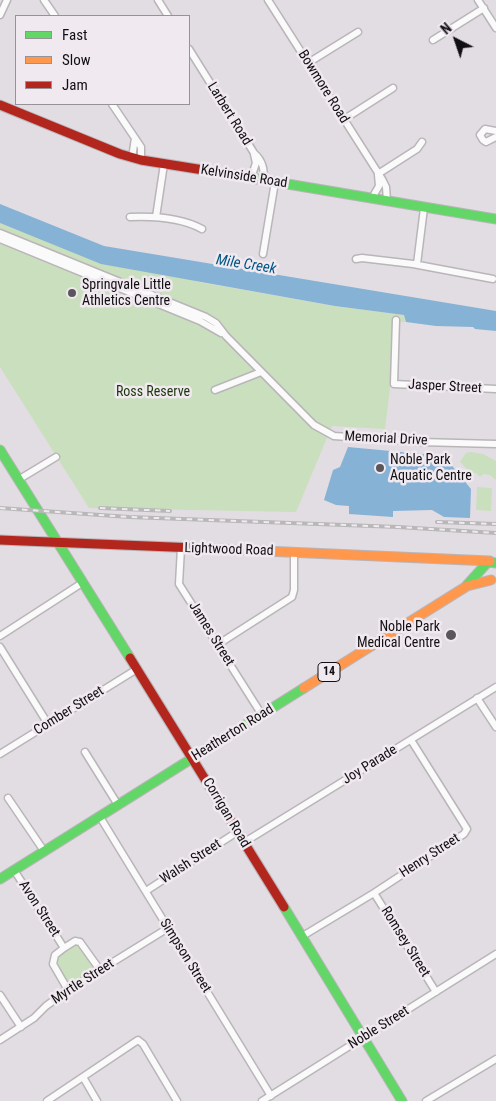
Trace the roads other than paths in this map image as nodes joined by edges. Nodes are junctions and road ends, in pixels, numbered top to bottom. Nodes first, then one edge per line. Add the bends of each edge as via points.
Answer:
1 (7, 0) edge
2 (44, 0) edge
3 (158, 0) edge
4 (268, 0) edge
5 (478, 0) edge
6 (484, 8) junction
7 (54, 15) edge
8 (167, 15) edge
9 (0, 16) edge
10 (496, 28) edge
11 (358, 32) dead end
12 (434, 40) dead end
13 (190, 51) edge
14 (308, 63) junction
15 (393, 88) dead end
16 (0, 105) edge
17 (113, 105) edge
18 (343, 120) junction
19 (496, 131) edge
20 (496, 137) edge
21 (422, 142) dead end
22 (254, 153) junction
23 (136, 159) junction
24 (164, 164) junction
25 (378, 174) junction
26 (251, 178) junction
27 (264, 180) junction
28 (276, 182) junction
29 (372, 198) junction
30 (387, 201) junction
31 (424, 208) junction
32 (130, 217) dead end
33 (156, 217) junction
34 (496, 219) edge
35 (202, 229) dead end
36 (0, 233) edge
37 (0, 238) edge
38 (263, 254) dead end
39 (356, 259) dead end
40 (417, 264) junction
41 (493, 279) dead end
42 (396, 320) dead end
43 (226, 336) junction
44 (261, 372) junction
45 (215, 390) dead end
46 (496, 390) edge
47 (496, 444) edge
48 (0, 450) edge
49 (56, 457) dead end
50 (18, 480) junction
51 (0, 540) edge
52 (57, 543) junction
53 (181, 548) junction
54 (294, 553) junction
55 (458, 560) junction
56 (493, 562) edge
57 (481, 570) junction
58 (494, 580) edge
59 (82, 583) junction
60 (466, 586) junction
61 (0, 636) edge
62 (218, 645) junction
63 (0, 647) edge
64 (137, 669) junction
65 (496, 687) edge
66 (477, 698) junction
67 (262, 715) junction
68 (48, 724) junction
69 (496, 727) edge
70 (411, 740) junction
71 (84, 752) dead end
72 (0, 754) edge
73 (192, 759) junction
74 (8, 798) dead end
75 (118, 805) junction
76 (100, 817) junction
77 (237, 832) junction
78 (243, 843) junction
79 (44, 852) junction
80 (14, 870) junction
81 (0, 879) edge
82 (146, 891) junction
83 (374, 893) junction
84 (168, 928) junction
85 (301, 937) junction
86 (64, 948) junction
87 (496, 954) edge
88 (100, 970) junction
89 (68, 990) junction
90 (436, 992) junction
91 (0, 995) edge
92 (21, 1027) junction
93 (363, 1038) junction
94 (0, 1040) edge
95 (496, 1059) edge
96 (83, 1077) junction
97 (271, 1096) junction
98 (46, 1101) edge
99 (97, 1101) edge
100 (177, 1101) edge
101 (262, 1101) edge
102 (402, 1101) edge
103 (426, 1101) edge

1 - 9 street
2 - 7 street
3 - 8 street
4 - 14 street, Bowmore Road
5 - 6 street
6 - 10 street
6 - 12 street
11 - 14 street
13 - 22 street, Larbert Road
14 - 18 street, Bowmore Road
15 - 18 street
16 - 23 main road, Kelvinside Road
17 - 23 street via 134,138
18 - 25 street, Bowmore Road
19 - 20 street via 485,128 480,135 486,142
21 - 25 street via 417,149
22 - 26 street, Larbert Road via 256,162
22 - 27 street, Larbert Road via 263,166
23 - 24 main road, Kelvinside Road
24 - 26 main road, Kelvinside Road
24 - 33 street
25 - 29 street via 379,186
25 - 30 street, Bowmore Road via 384,183
26 - 27 main road, Kelvinside Road
27 - 28 main road, Kelvinside Road
28 - 29 main road, Kelvinside Road
28 - 38 street
29 - 30 main road, Kelvinside Road
30 - 31 main road, Kelvinside Road
31 - 34 main road, Kelvinside Road
31 - 40 street
32 - 33 street
33 - 35 street via 193,224
36 - 43 street, Memorial Drive via 206,317 216,323
37 - 43 street, Memorial Drive via 200,320
39 - 40 street
40 - 41 street
42 - 46 street, Jasper Street via 394,384
43 - 44 street, Memorial Drive
44 - 45 street
44 - 47 street, Memorial Drive via 314,425 334,436
48 - 50 main road, Corrigan Road
49 - 50 street
50 - 52 main road, Corrigan Road
51 - 52 main road, Lightwood Road
52 - 53 main road, Lightwood Road
52 - 59 main road, Corrigan Road
53 - 54 main road, Lightwood Road
53 - 62 street, James Street via 179,584
54 - 55 main road, Lightwood Road
54 - 62 street via 292,597
55 - 56 main road, Lightwood Road
55 - 57 main road, Lightwood Road
56 - 57 main road, 14 via 483,565
57 - 58 main road, 14 via 484,578
57 - 60 main road, Heatherton Road / 14
58 - 60 main road, Heatherton Road / 14
59 - 61 street
59 - 64 main road, Corrigan Road
60 - 67 main road, Heatherton Road / 14
62 - 67 street, James Street
63 - 68 street
64 - 68 street, Comber Street
64 - 73 main road, Corrigan Road
65 - 66 street, Joy Parade
66 - 69 street
66 - 70 street, Joy Parade
67 - 73 main road, Heatherton Road / 14
68 - 72 street, Comber Street
70 - 78 street, Joy Parade
70 - 83 street, Henry Street via 467,828 464,834
71 - 75 street
73 - 75 main road, Heatherton Road / 14
73 - 77 main road, Corrigan Road
74 - 79 street
75 - 76 main road, Heatherton Road / 14
76 - 79 main road, Heatherton Road / 14
76 - 82 street, Simpson Street
77 - 78 main road, Corrigan Road
77 - 82 street, Walsh Street
78 - 85 main road, Corrigan Road
79 - 80 main road, Heatherton Road / 14
80 - 81 main road, Heatherton Road / 14
80 - 86 street, Avon Street
82 - 84 street, Simpson Street
83 - 85 street, Henry Street
83 - 90 street, Romsey Street
84 - 88 street, Myrtle Street
84 - 97 street, Simpson Street
85 - 93 main road, Corrigan Road
86 - 88 street, Avon Street via 80,942
86 - 89 street, Avon Street via 55,955 52,964
87 - 90 street, Noble Street
88 - 89 street, Myrtle Street
89 - 92 street, Myrtle Street
90 - 93 street, Noble Street
91 - 92 street
92 - 94 street, Myrtle Street
93 - 97 street, Noble Street
93 - 102 main road, Corrigan Road
95 - 103 street
96 - 98 street
96 - 99 street
96 - 100 street via 138,1040
97 - 101 street, Noble Street

